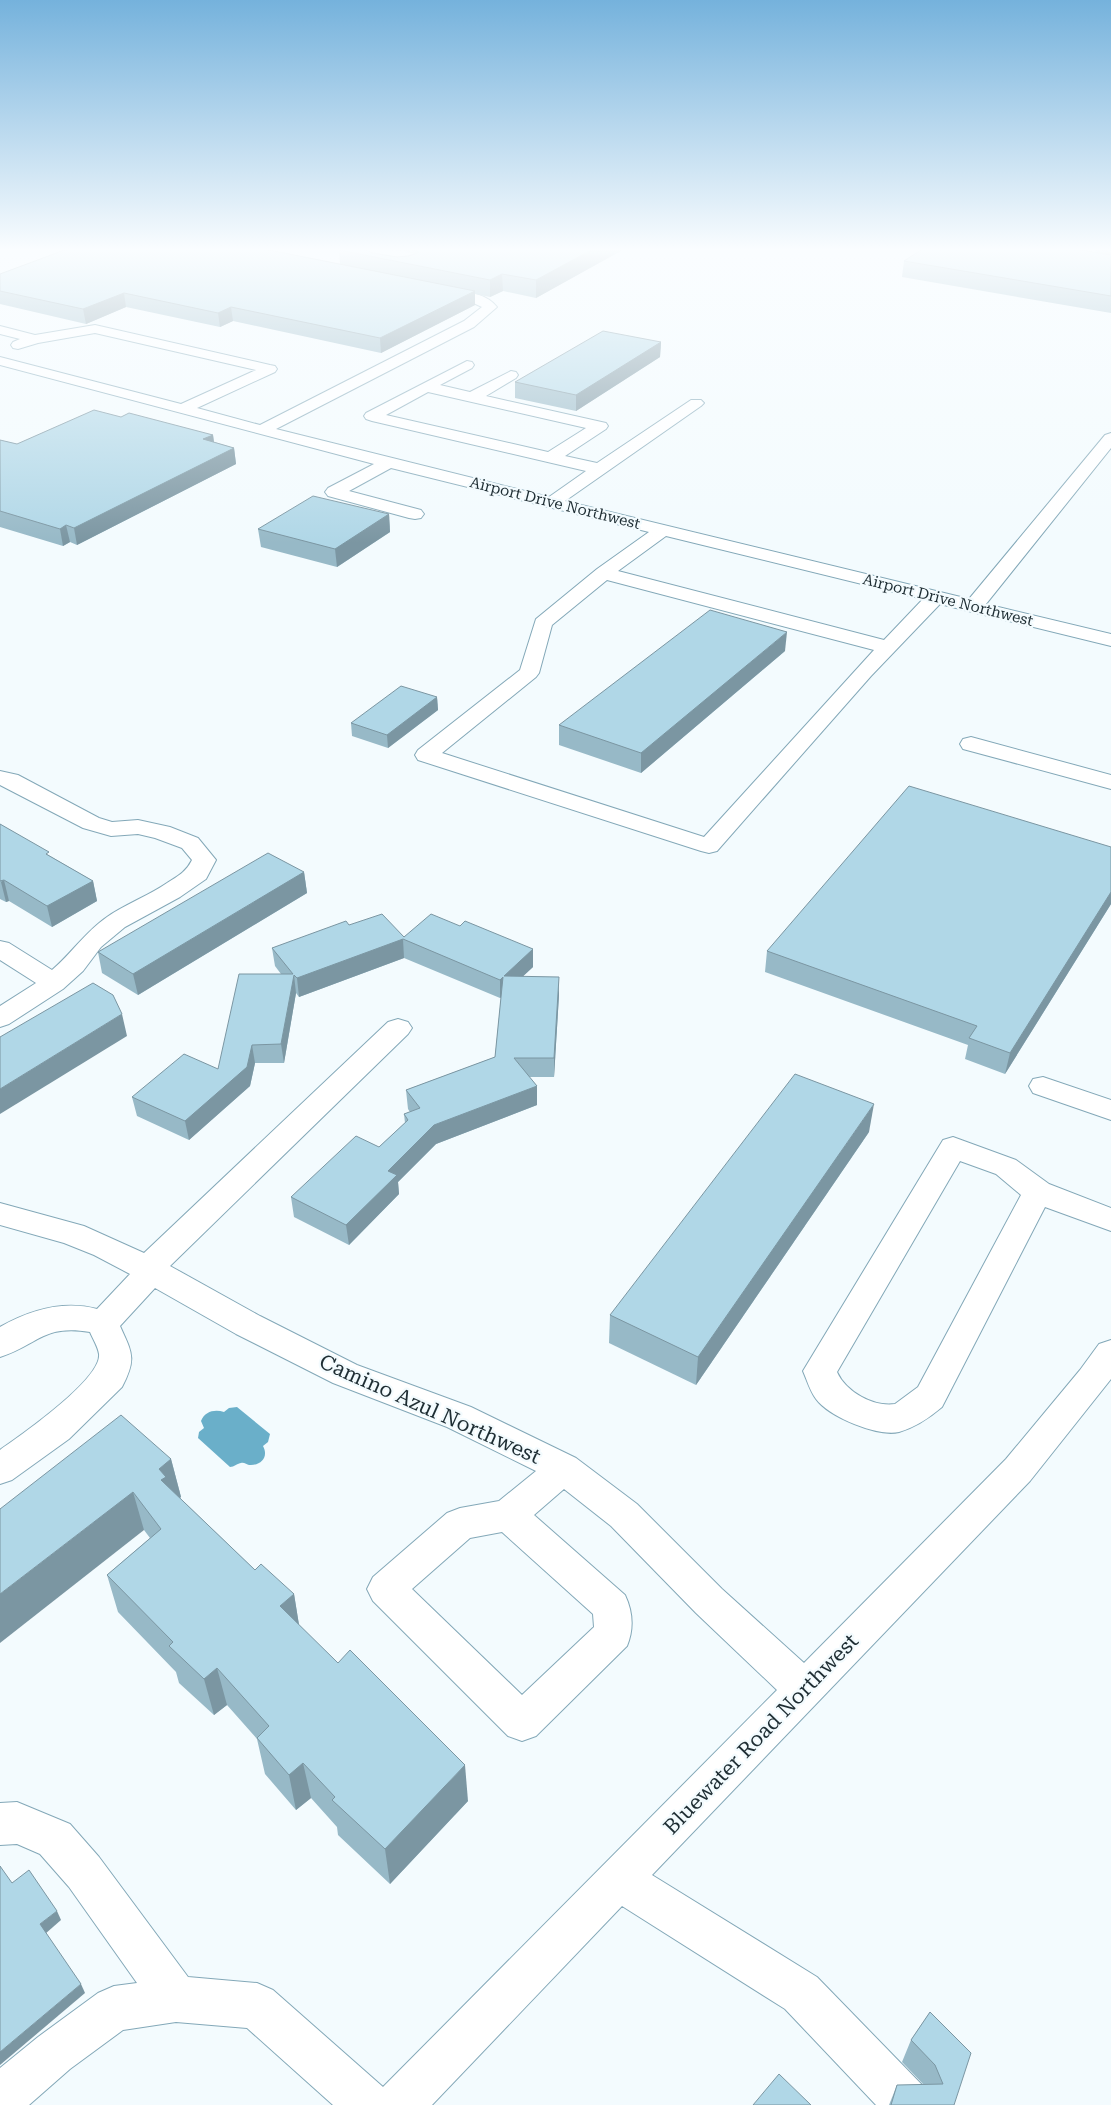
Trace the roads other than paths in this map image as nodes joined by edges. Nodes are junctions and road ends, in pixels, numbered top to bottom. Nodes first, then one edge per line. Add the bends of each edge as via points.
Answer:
1 (16, 346) edge
2 (170, 346) edge
3 (426, 346) edge
4 (0, 352) edge
5 (0, 361) edge
6 (467, 365) dead end
7 (511, 375) dead end
8 (427, 386) junction
9 (472, 397) junction
10 (696, 403) dead end
11 (183, 409) junction
12 (263, 430) junction
13 (1111, 438) edge
14 (550, 458) junction
15 (390, 462) junction
16 (600, 469) junction
17 (552, 502) junction
18 (415, 514) dead end
19 (664, 530) junction
20 (604, 573) junction
21 (936, 597) junction
22 (974, 606) junction
23 (1111, 640) edge
24 (888, 647) junction
25 (971, 744) dead end
26 (0, 778) edge
27 (1111, 782) edge
28 (0, 950) edge
29 (54, 983) junction
30 (0, 1018) edge
31 (398, 1028) dead end
32 (1043, 1086) dead end
33 (1111, 1110) edge
34 (1038, 1192) junction
35 (0, 1214) edge
36 (1111, 1220) edge
37 (150, 1270) junction
38 (103, 1323) junction
39 (0, 1344) edge
40 (1105, 1374) edge
41 (564, 1468) junction
42 (0, 1469) edge
43 (508, 1516) junction
44 (804, 1690) junction
45 (0, 1824) edge
46 (619, 1879) junction
47 (176, 1999) junction
48 (0, 2099) edge
49 (368, 2105) edge
50 (400, 2105) edge
51 (908, 2105) edge

1 - 4 street
2 - 11 street via 270,369
3 - 12 street
5 - 11 street, Airport Drive Northwest
6 - 8 street
7 - 9 street
8 - 9 street
8 - 14 street via 372,416
9 - 14 street via 600,426
10 - 16 street
11 - 12 street, Airport Drive Northwest
12 - 15 street, Airport Drive Northwest
13 - 22 street
14 - 16 street
15 - 17 street, Airport Drive Northwest
15 - 18 street via 334,492
16 - 17 street
17 - 19 street, Airport Drive Northwest
19 - 20 street
19 - 21 street, Airport Drive Northwest
20 - 24 street
20 - 24 street via 543,623 529,673 426,755 709,846
21 - 22 street, Airport Drive Northwest
21 - 24 street
22 - 23 street, Airport Drive Northwest
25 - 27 street
26 - 29 street via 10,780 91,823 111,829 138,827 162,832 190,844 204,860 197,874 116,922 92,942 74,966
28 - 29 street
29 - 30 street
31 - 37 street
32 - 33 street
34 - 34 street via 1006,1167 954,1147 820,1372 829,1390 847,1405 877,1417 896,1418 915,1410 930,1397
34 - 36 street
35 - 37 street, Camino Azul Northwest via 73,1234
37 - 38 street
37 - 41 street, Camino Azul Northwest via 248,1326 345,1374 459,1416
38 - 39 street via 86,1317 63,1316 18,1331
38 - 42 street via 116,1355 110,1377 57,1429
40 - 44 street, Bluewater Road Northwest via 1018,1470
41 - 43 street
41 - 44 street, Camino Azul Northwest via 624,1516
43 - 43 street via 612,1606 612,1634 522,1722 386,1589 460,1524
44 - 46 street, Bluewater Road Northwest
45 - 47 street via 17,1823 55,1839 84,1872
46 - 50 street, Bluewater Road Northwest
46 - 51 street via 801,1993
47 - 48 street via 114,2009 54,2052
47 - 49 street via 257,2006

